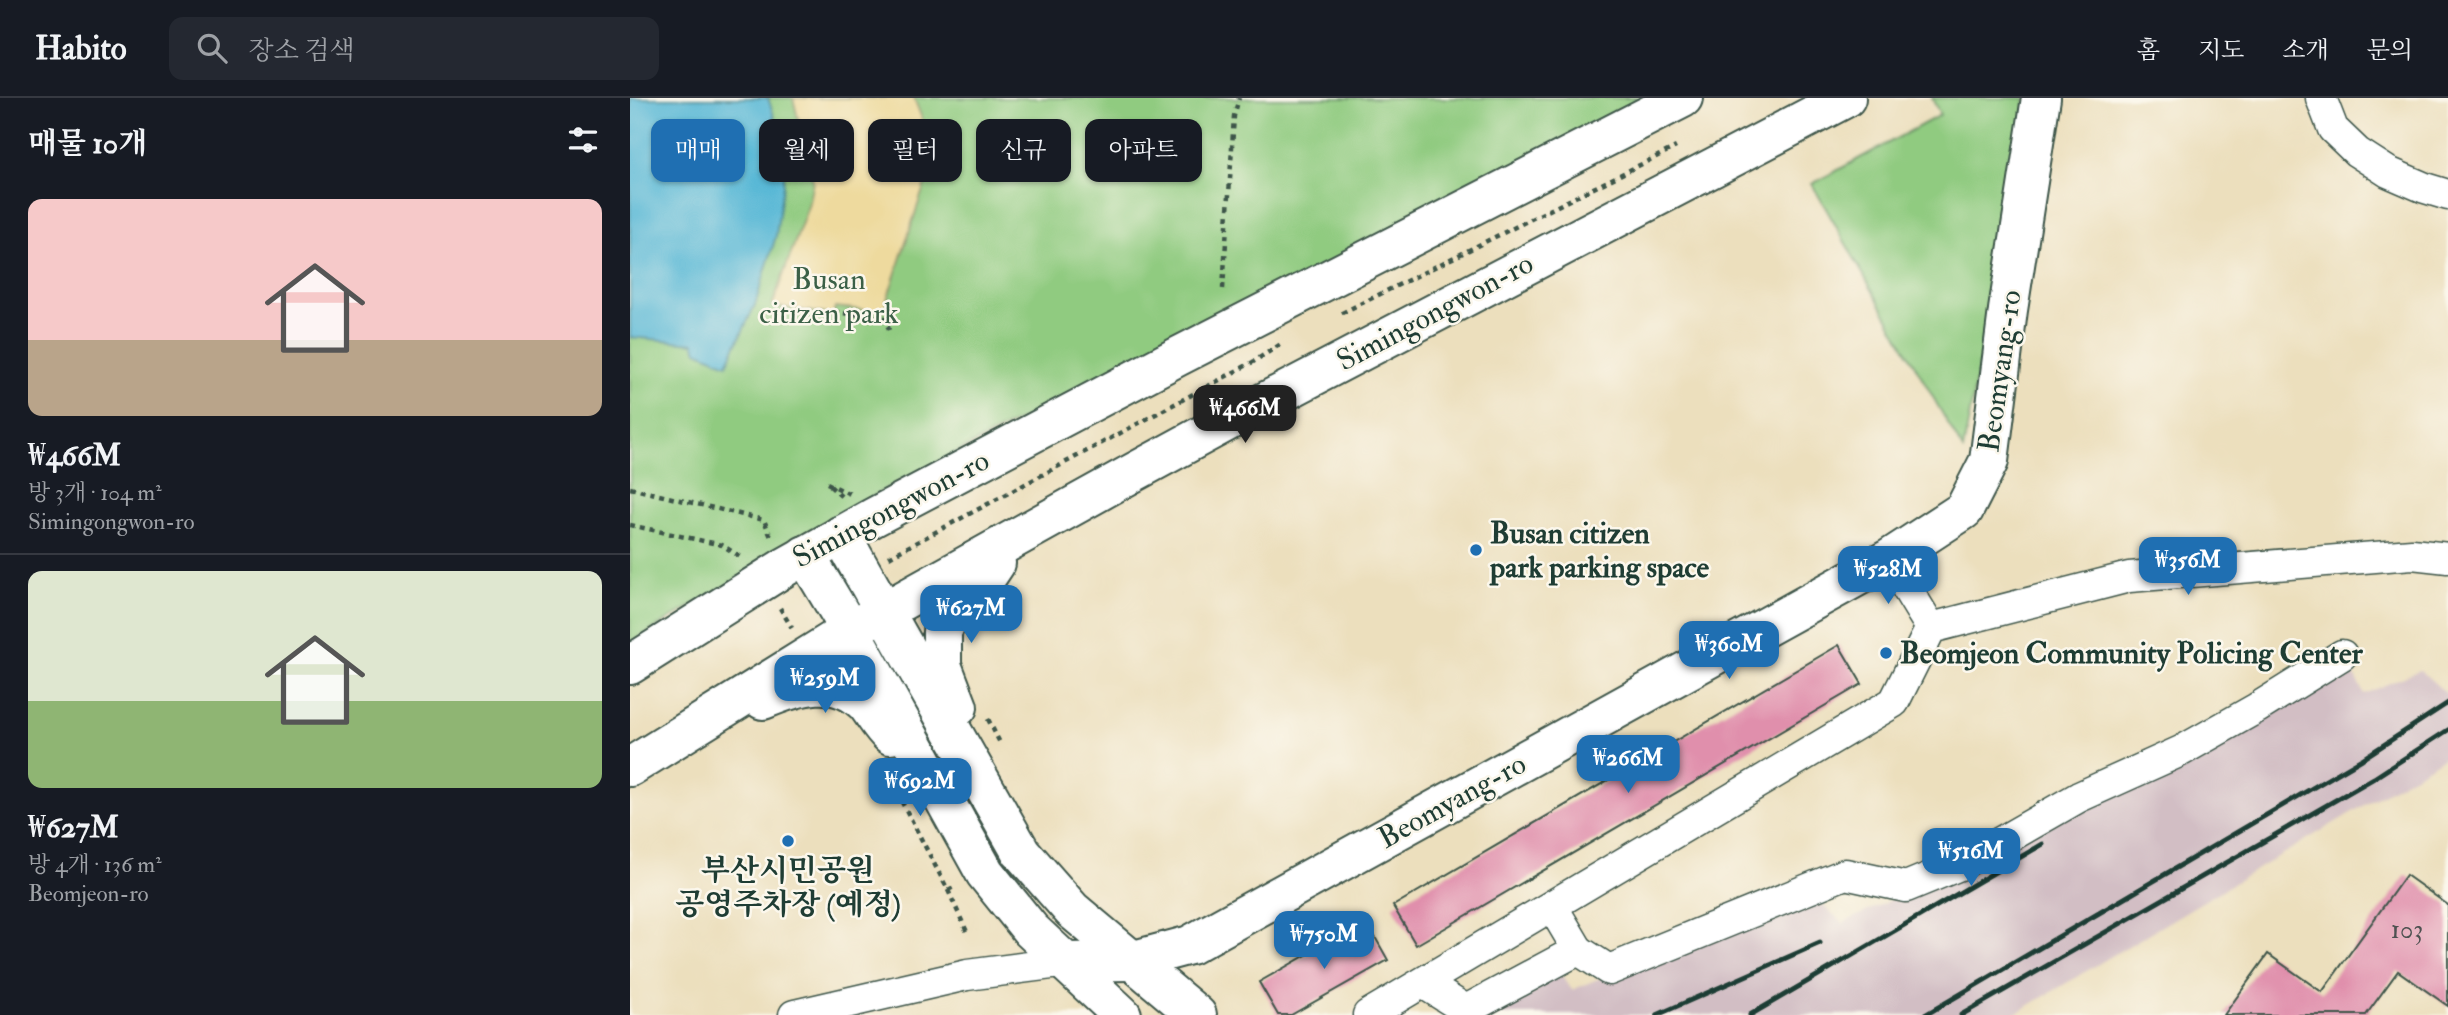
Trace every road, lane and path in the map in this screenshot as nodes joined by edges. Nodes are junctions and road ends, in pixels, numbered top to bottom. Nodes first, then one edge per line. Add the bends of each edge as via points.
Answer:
1 (1239, 98) edge
2 (1684, 98) edge
3 (1846, 98) edge
4 (2041, 98) edge
5 (2321, 98) edge
6 (1686, 142) dead end
7 (2448, 195) edge
8 (1223, 289) dead end
9 (834, 312) dead end
10 (1336, 316) dead end
11 (889, 330) dead end
12 (1286, 341) dead end
13 (630, 488) edge
14 (764, 520) dead end
15 (630, 525) edge
16 (841, 535) junction
17 (1009, 541) junction
18 (805, 555) junction
19 (2448, 558) edge
20 (1889, 559) junction
21 (880, 562) dead end
22 (772, 594) junction
23 (884, 610) junction
24 (1931, 628) junction
25 (850, 630) junction
26 (2342, 656) dead end
27 (630, 665) edge
28 (721, 710) junction
29 (985, 714) dead end
30 (1004, 751) dead end
31 (964, 754) junction
32 (920, 756) junction
33 (630, 767) edge
34 (948, 890) dead end
35 (1552, 906) junction
36 (967, 932) dead end
37 (1578, 950) junction
38 (1130, 961) junction
39 (1068, 962) junction
40 (1423, 983) junction
41 (794, 1015) edge
42 (1122, 1015) edge
43 (1197, 1015) edge
44 (1368, 1015) edge

1 - 8 path
2 - 16 main road, Simingongwon-ro
3 - 17 main road, Simingongwon-ro
4 - 20 main road, Beomyang-ro via 1989,461 1964,510
5 - 7 street via 2333,130 2357,152 2388,172
6 - 10 path
9 - 11 path via 885,318
12 - 21 path
13 - 14 path
15 - 22 path via 722,545 757,566
16 - 18 main road, Simingongwon-ro
16 - 23 main road
17 - 23 main road, Simingongwon-ro
17 - 31 main road via 988,575 959,599 942,631 942,665 962,715
18 - 22 main road, Simingongwon-ro
18 - 25 main road
19 - 24 street via 2412,554 2129,577
20 - 24 street
20 - 38 main road, Beomyang-ro via 1190,945
22 - 27 main road, Simingongwon-ro
23 - 25 main road, Simingongwon-ro
23 - 31 main road
24 - 35 street via 1894,702
25 - 28 main road, Simingongwon-ro
25 - 32 main road
26 - 37 street via 2181,751 2079,797 1962,864 1906,887 1844,874 1609,970
28 - 32 main road via 751,705 789,689 843,687 865,704 887,733
28 - 33 main road, Simingongwon-ro
29 - 30 path
31 - 38 main road via 1021,852 1072,910
32 - 39 main road via 985,873 1031,930
34 - 36 path
35 - 37 street
35 - 40 street
37 - 40 street via 1466,1010
38 - 39 main road, Beomyang-ro
38 - 43 main road
39 - 41 street via 967,975
39 - 42 main road
40 - 44 street

